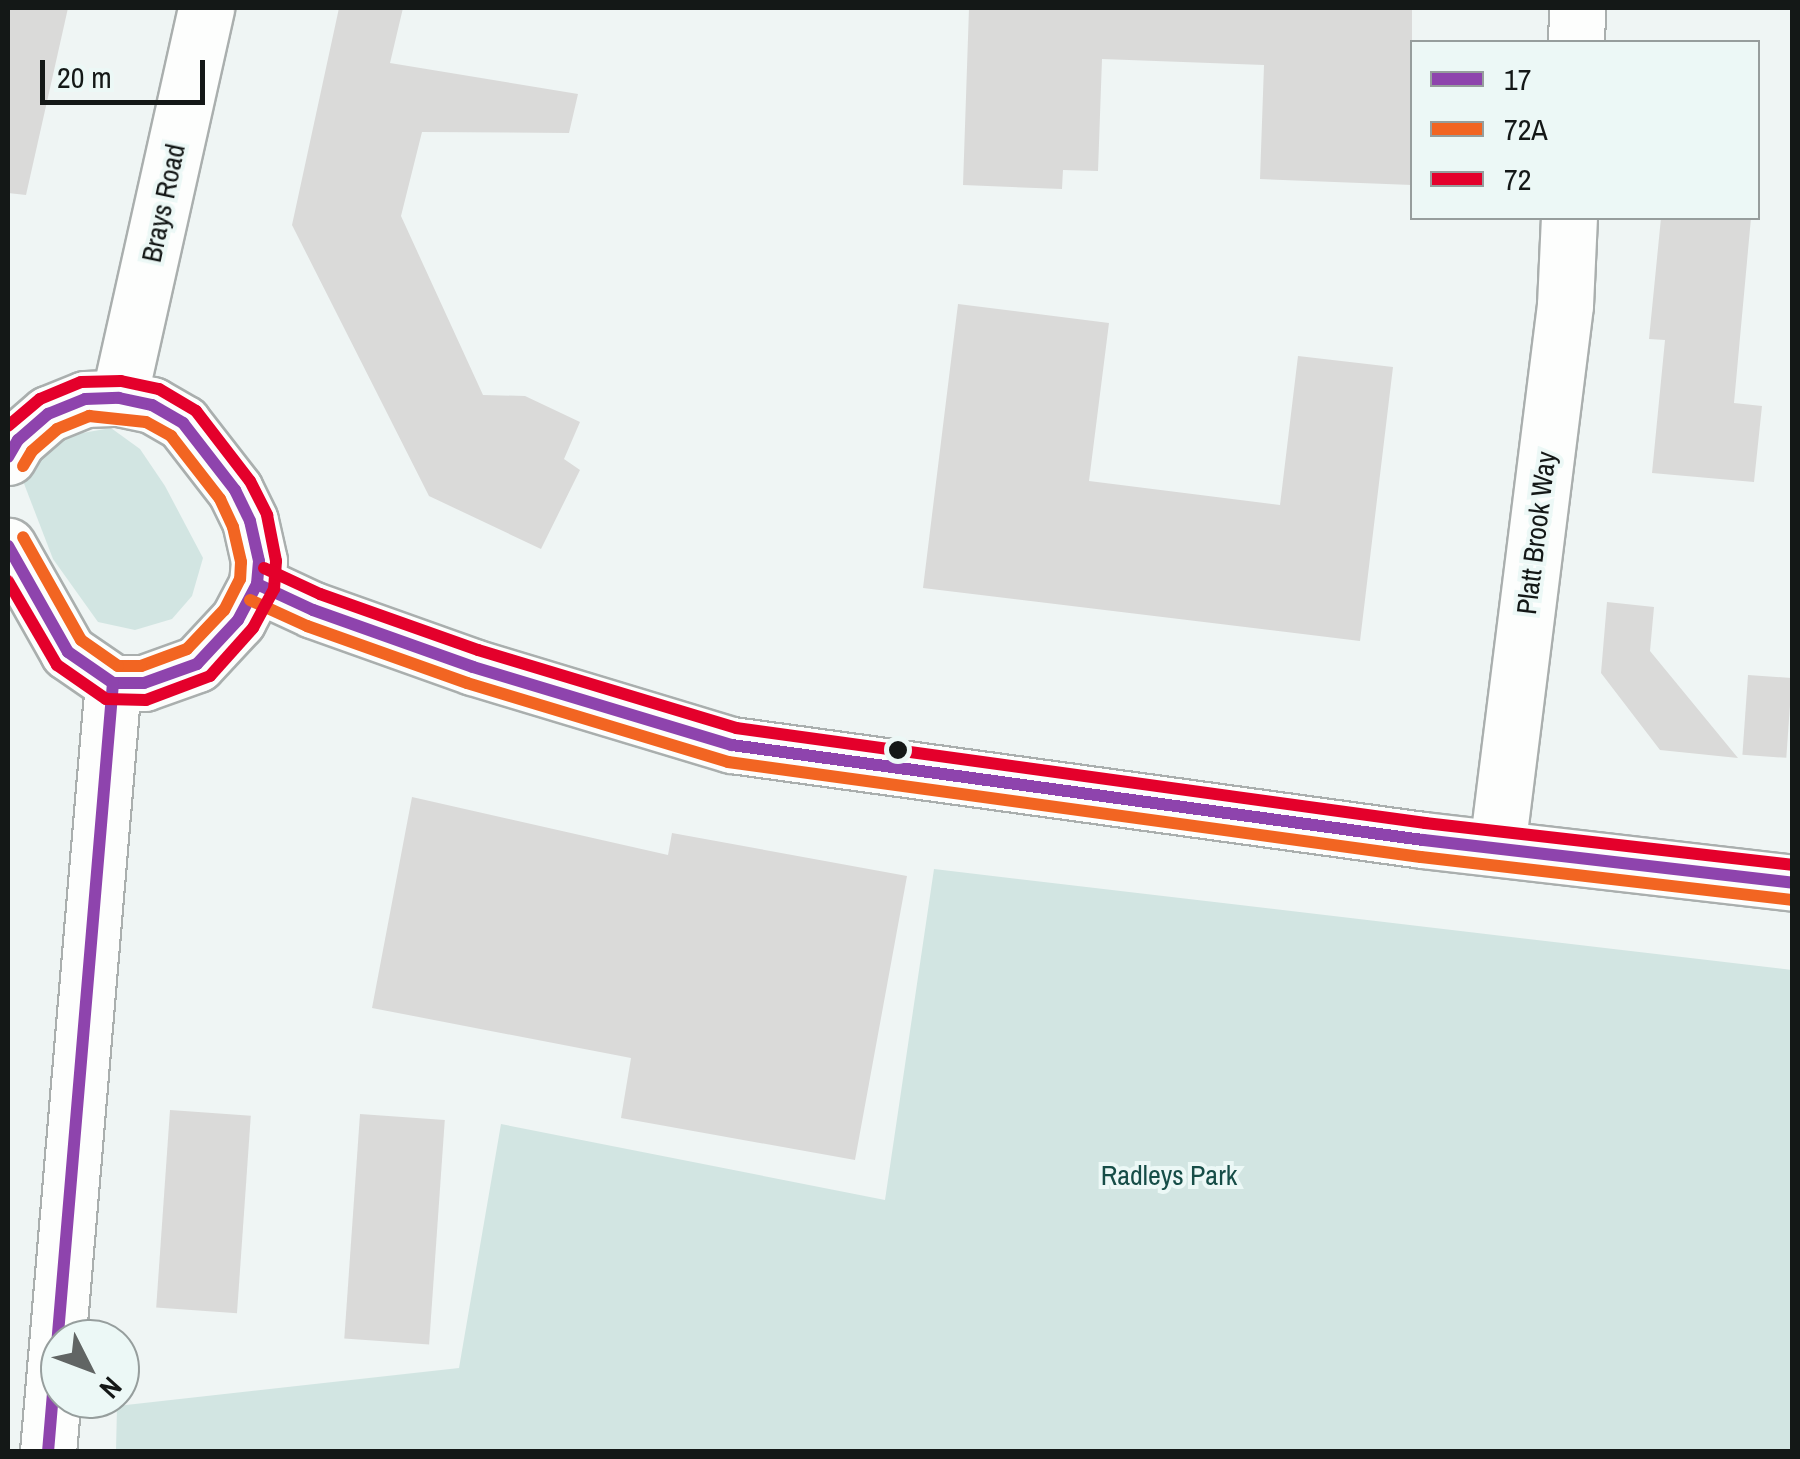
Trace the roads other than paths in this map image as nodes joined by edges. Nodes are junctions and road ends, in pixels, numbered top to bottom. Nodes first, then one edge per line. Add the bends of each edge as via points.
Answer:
1 (206, 8) edge
2 (1577, 8) edge
3 (1576, 40) edge
4 (1568, 220) edge
5 (119, 398) junction
6 (8, 457) edge
7 (8, 546) edge
8 (257, 584) junction
9 (114, 683) junction
10 (1498, 848) junction
11 (1792, 883) edge
12 (48, 1452) edge

1 - 5 street, Brays Road
2 - 3 street
4 - 10 street, Platt Brook Way via 1565,306
5 - 6 street via 85,399 48,414
5 - 8 street via 152,405 183,423 235,490 250,521
7 - 9 street via 68,652
8 - 9 street via 238,620 197,664 144,682
8 - 10 street via 474,666 732,745
9 - 12 street
10 - 11 street

